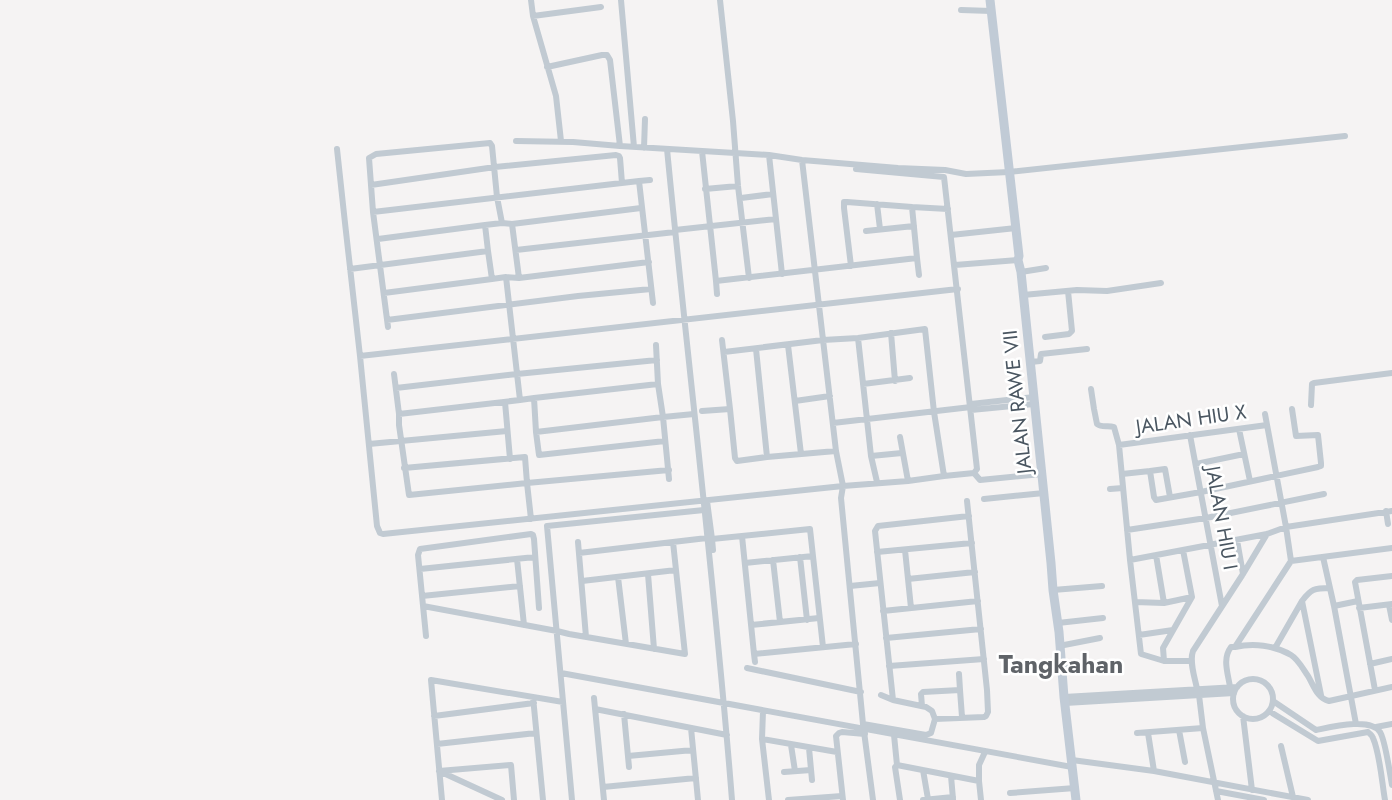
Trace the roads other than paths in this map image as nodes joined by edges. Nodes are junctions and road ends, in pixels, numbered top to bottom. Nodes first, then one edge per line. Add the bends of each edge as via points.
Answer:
1 (531, 0) edge
2 (621, 0) edge
3 (720, 0) edge
4 (990, 0) edge
5 (601, 7) dead end
6 (961, 10) dead end
7 (992, 11) junction
8 (534, 16) junction
9 (547, 67) junction
10 (645, 119) dead end
11 (1345, 136) dead end
12 (516, 141) dead end
13 (561, 141) junction
14 (620, 146) junction
15 (634, 147) junction
16 (644, 148) junction
17 (337, 149) dead end
18 (668, 149) junction
19 (702, 151) junction
20 (736, 153) junction
21 (769, 155) junction
22 (802, 160) junction
23 (495, 166) junction
24 (856, 169) dead end
25 (1010, 172) junction
26 (650, 180) dead end
27 (638, 181) junction
28 (622, 183) junction
29 (371, 185) junction
30 (738, 186) junction
31 (705, 190) junction
32 (773, 194) junction
33 (497, 197) junction
34 (741, 198) junction
35 (877, 204) junction
36 (912, 207) junction
37 (641, 208) junction
38 (948, 209) junction
39 (373, 212) junction
40 (776, 219) junction
41 (502, 223) junction
42 (743, 223) junction
43 (512, 224) junction
44 (485, 225) junction
45 (914, 226) junction
46 (710, 227) junction
47 (1016, 228) junction
48 (880, 229) junction
49 (675, 231) junction
50 (866, 231) dead end
51 (645, 235) junction
52 (951, 235) junction
53 (378, 239) junction
54 (516, 250) junction
55 (488, 251) junction
56 (917, 258) junction
57 (1018, 260) junction
58 (649, 262) junction
59 (380, 265) junction
60 (955, 265) junction
61 (851, 266) junction
62 (1046, 268) dead end
63 (350, 269) junction
64 (815, 270) junction
65 (1021, 272) junction
66 (782, 274) junction
67 (920, 275) dead end
68 (506, 277) junction
69 (519, 278) junction
70 (749, 278) junction
71 (492, 279) junction
72 (716, 281) junction
73 (1160, 283) dead end
74 (651, 289) junction
75 (958, 289) junction
76 (1068, 291) junction
77 (384, 292) junction
78 (717, 294) dead end
79 (1023, 295) junction
80 (653, 303) dead end
81 (509, 304) junction
82 (819, 305) junction
83 (684, 320) junction
84 (890, 333) junction
85 (1045, 337) dead end
86 (858, 338) junction
87 (513, 339) junction
88 (722, 340) dead end
89 (823, 340) junction
90 (656, 345) dead end
91 (788, 345) junction
92 (756, 349) junction
93 (1087, 349) dead end
94 (724, 352) junction
95 (360, 356) junction
96 (657, 360) junction
97 (1031, 362) junction
98 (1392, 373) edge
99 (394, 374) dead end
100 (517, 374) junction
101 (910, 378) dead end
102 (896, 381) junction
103 (658, 384) junction
104 (864, 384) junction
105 (396, 388) junction
106 (1091, 390) dead end
107 (830, 396) junction
108 (534, 398) junction
109 (520, 400) junction
110 (1034, 400) junction
111 (505, 402) junction
112 (795, 402) junction
113 (1311, 405) dead end
114 (971, 407) junction
115 (730, 409) junction
116 (1292, 409) dead end
117 (702, 411) dead end
118 (934, 412) junction
119 (399, 414) junction
120 (694, 414) junction
121 (1265, 414) dead end
122 (663, 417) junction
123 (867, 419) junction
124 (833, 423) junction
125 (1267, 425) junction
126 (1239, 429) junction
127 (507, 431) junction
128 (536, 432) junction
129 (1190, 435) junction
130 (900, 437) dead end
131 (401, 440) junction
132 (665, 442) junction
133 (369, 444) junction
134 (1119, 445) junction
135 (836, 451) junction
136 (902, 453) junction
137 (801, 454) junction
138 (1244, 454) junction
139 (539, 455) junction
140 (872, 456) junction
141 (767, 457) junction
142 (525, 458) junction
143 (510, 459) junction
144 (1196, 464) junction
145 (404, 468) junction
146 (669, 470) junction
147 (1150, 471) junction
148 (974, 473) junction
149 (1042, 474) junction
150 (1122, 474) junction
151 (944, 476) junction
152 (1276, 476) junction
153 (669, 478) dead end
154 (908, 481) junction
155 (877, 482) junction
156 (1250, 482) junction
157 (527, 483) junction
158 (843, 486) junction
159 (1123, 488) junction
160 (1110, 489) dead end
161 (1201, 492) junction
162 (1044, 493) junction
163 (1324, 494) dead end
164 (1170, 497) junction
165 (984, 499) dead end
166 (705, 501) junction
167 (967, 501) dead end
168 (1281, 503) junction
169 (704, 510) junction
170 (1389, 511) edge
171 (969, 516) junction
172 (531, 518) junction
173 (1206, 518) junction
174 (1388, 524) dead end
175 (1286, 526) junction
176 (1127, 530) junction
177 (1267, 534) junction
178 (742, 536) junction
179 (709, 539) junction
180 (1237, 540) junction
181 (578, 542) dead end
182 (673, 542) junction
183 (972, 543) junction
184 (1211, 545) junction
185 (1392, 548) edge
186 (906, 550) junction
187 (1182, 550) junction
188 (877, 552) junction
189 (579, 553) junction
190 (1156, 555) junction
191 (813, 556) junction
192 (535, 557) junction
193 (800, 557) junction
194 (1323, 557) junction
195 (517, 559) junction
196 (774, 560) junction
197 (1130, 560) junction
198 (1290, 561) junction
199 (745, 563) junction
200 (420, 569) junction
201 (676, 570) junction
202 (975, 572) junction
203 (648, 574) junction
204 (1243, 574) junction
205 (1392, 576) edge
206 (618, 577) junction
207 (908, 579) junction
208 (582, 581) junction
209 (880, 583) junction
210 (520, 586) junction
211 (850, 586) junction
212 (1102, 586) dead end
213 (1330, 588) junction
214 (1053, 590) junction
215 (422, 596) junction
216 (1192, 598) junction
217 (1302, 601) junction
218 (978, 602) junction
219 (1135, 602) junction
220 (1164, 603) junction
221 (1358, 605) junction
222 (1391, 605) edge
223 (423, 606) junction
224 (1222, 606) junction
225 (1334, 606) junction
226 (539, 608) dead end
227 (911, 608) junction
228 (883, 611) junction
229 (819, 618) junction
230 (1103, 618) dead end
231 (806, 620) junction
232 (1392, 620) edge
233 (780, 622) junction
234 (1058, 623) junction
235 (524, 625) junction
236 (751, 625) junction
237 (981, 630) junction
238 (1173, 630) junction
239 (556, 631) junction
240 (1139, 634) junction
241 (426, 636) dead end
242 (586, 637) junction
243 (886, 638) junction
244 (1100, 638) dead end
245 (626, 644) junction
246 (856, 644) junction
247 (1060, 646) junction
248 (823, 647) junction
249 (1235, 647) junction
250 (1275, 648) junction
251 (654, 649) junction
252 (754, 654) junction
253 (984, 659) junction
254 (1392, 659) edge
255 (1164, 661) junction
256 (1192, 661) junction
257 (755, 662) dead end
258 (1102, 664) dead end
259 (1370, 664) junction
260 (889, 666) junction
261 (747, 668) dead end
262 (1062, 668) junction
263 (560, 673) junction
264 (959, 674) dead end
265 (1392, 687) edge
266 (1234, 689) junction
267 (960, 690) junction
268 (1375, 690) junction
269 (861, 692) junction
270 (1198, 692) junction
271 (881, 695) dead end
272 (1351, 696) junction
273 (1321, 697) junction
274 (594, 698) dead end
275 (533, 700) junction
276 (892, 700) junction
277 (1065, 700) junction
278 (1273, 701) junction
279 (563, 702) junction
280 (724, 704) junction
281 (922, 706) junction
282 (595, 709) junction
283 (763, 711) junction
284 (1269, 711) junction
285 (624, 714) junction
286 (434, 716) junction
287 (1243, 716) junction
288 (962, 717) junction
289 (935, 719) junction
290 (1356, 724) junction
291 (1392, 724) edge
292 (1376, 727) junction
293 (691, 728) junction
294 (1204, 728) junction
295 (864, 729) junction
296 (1179, 730) junction
297 (1148, 732) junction
298 (536, 733) junction
299 (1137, 733) dead end
300 (727, 735) junction
301 (894, 735) junction
302 (762, 739) junction
303 (437, 744) junction
304 (791, 744) junction
305 (1281, 746) dead end
306 (809, 748) junction
307 (693, 750) junction
308 (837, 752) junction
309 (985, 752) junction
310 (628, 756) junction
311 (1185, 762) dead end
312 (1072, 764) junction
313 (897, 765) junction
314 (629, 767) dead end
315 (811, 770) junction
316 (924, 770) junction
317 (439, 771) junction
318 (795, 771) junction
319 (1154, 771) junction
320 (784, 772) dead end
321 (951, 776) junction
322 (696, 778) junction
323 (812, 780) dead end
324 (979, 781) junction
325 (1214, 783) junction
326 (1392, 785) edge
327 (603, 787) junction
328 (1075, 788) junction
329 (1252, 790) junction
330 (1216, 791) junction
331 (1010, 793) dead end
332 (1293, 797) junction
333 (843, 798) edge
334 (953, 798) edge
335 (813, 799) edge
336 (928, 799) edge
337 (442, 800) edge
338 (502, 800) edge
339 (514, 800) edge
340 (543, 800) edge
341 (572, 800) edge
342 (604, 800) edge
343 (698, 800) edge
344 (732, 800) edge
345 (769, 800) edge
346 (788, 800) edge
347 (873, 800) edge
348 (900, 800) edge
349 (923, 800) edge
350 (982, 800) edge
351 (1076, 800) edge
352 (1218, 800) edge
353 (1264, 800) edge
354 (1308, 800) edge
355 (1385, 800) edge

1 - 8 street
2 - 15 street
3 - 20 street
4 - 7 main road, JALAN RAWE VII
5 - 8 street
6 - 7 street
7 - 25 main road, JALAN RAWE VII
8 - 9 street
9 - 13 street via 557,102
9 - 14 street via 608,55
10 - 16 street
11 - 25 street
12 - 13 street
13 - 14 street
14 - 15 street
15 - 16 street
16 - 18 street
17 - 63 street
18 - 19 street
18 - 49 street
19 - 20 street
19 - 31 street
20 - 21 street
20 - 30 street
21 - 22 street
21 - 32 street
22 - 25 street via 966,174
22 - 64 street
23 - 28 street via 618,156
23 - 29 street
23 - 29 street via 490,143 376,154 368,158
23 - 33 street
24 - 38 street via 943,176
25 - 47 main road, JALAN RAWE VII
26 - 27 street
27 - 28 street
27 - 37 street
28 - 33 street
29 - 39 street
30 - 31 street
30 - 34 street
31 - 46 street
32 - 34 street
32 - 40 street
33 - 39 street
33 - 41 street
34 - 42 street
35 - 36 street
35 - 48 street
35 - 61 street via 844,202
36 - 38 street
36 - 45 street
37 - 43 street
37 - 51 street
38 - 52 street
39 - 53 street
40 - 42 street
40 - 66 street
41 - 43 street
41 - 44 street
42 - 46 street
42 - 70 street
43 - 54 street
44 - 53 street
44 - 55 street
45 - 48 street
45 - 56 street
46 - 49 street
46 - 72 street
47 - 52 street
47 - 57 main road, JALAN RAWE VII
48 - 50 street
49 - 51 street
49 - 83 street
51 - 54 street
51 - 58 street
52 - 60 street
53 - 59 street
54 - 69 street
55 - 59 street
55 - 71 street
56 - 61 street
56 - 67 street
57 - 60 street
57 - 65 main road, JALAN RAWE VII
58 - 69 street
58 - 74 street
59 - 63 street
59 - 77 street
60 - 75 street
61 - 64 street
62 - 65 street
63 - 95 street
64 - 66 street
64 - 82 street
65 - 79 main road, JALAN RAWE VII
66 - 70 street
68 - 69 street
68 - 71 street
68 - 81 street
70 - 72 street
71 - 77 street
72 - 78 street
73 - 76 street via 1108,291
74 - 80 street
74 - 81 street
75 - 82 street
75 - 114 street
76 - 79 street
76 - 85 street via 1072,332
77 - 81 street via 388,323
79 - 97 main road, JALAN RAWE VII
81 - 87 street
82 - 83 street
82 - 89 street
83 - 87 street
83 - 120 street
84 - 86 street
84 - 102 street
84 - 118 street via 925,329
86 - 89 street
86 - 104 street
87 - 95 street
87 - 100 street
88 - 94 street
89 - 91 street
89 - 107 street
90 - 96 street
91 - 92 street
91 - 112 street
92 - 94 street
92 - 141 street
93 - 97 street via 1041,354 1040,361
94 - 115 street
95 - 133 street
96 - 100 street
96 - 103 street
97 - 110 main road, JALAN RAWE VII
98 - 113 street via 1314,383
99 - 105 street
100 - 105 street
100 - 109 street
101 - 102 street
102 - 104 street
103 - 108 street
103 - 122 street
104 - 123 street
105 - 119 street
106 - 134 street via 1097,424 1114,427
107 - 112 street
107 - 124 street
108 - 109 street
108 - 128 street
109 - 111 street
110 - 114 street
110 - 149 main road, JALAN RAWE VII
111 - 119 street
111 - 127 street
112 - 137 street
114 - 118 street
114 - 148 street via 977,469
115 - 117 street
115 - 141 street via 736,460
116 - 152 street via 1296,436 1318,435 1321,463 1318,467
118 - 123 street
118 - 151 street
119 - 131 street
120 - 122 street
120 - 166 street
121 - 125 street
122 - 128 street
122 - 132 street
123 - 124 street
123 - 140 street
124 - 135 street
125 - 126 street, JALAN HIU X
125 - 152 street
126 - 129 street, JALAN HIU X
126 - 138 street
127 - 131 street
127 - 143 street
128 - 139 street
129 - 134 street, JALAN HIU X
129 - 144 street, JALAN HIU I
130 - 136 street
131 - 133 street
131 - 145 street
132 - 139 street
132 - 146 street
133 - 172 street via 380,533
134 - 150 street
135 - 137 street
135 - 158 street
136 - 140 street
136 - 154 street
137 - 141 street
138 - 144 street
138 - 156 street
139 - 142 street
140 - 155 street
142 - 143 street
142 - 157 street
143 - 145 street
144 - 161 street, JALAN HIU I
145 - 157 street via 410,496
146 - 153 street
146 - 157 street
147 - 150 street
147 - 164 street via 1164,469
147 - 164 street via 1154,499
148 - 149 street via 980,480
148 - 151 street
149 - 162 main road, JALAN RAWE VII
150 - 159 street
151 - 154 street
152 - 156 street
152 - 168 street
154 - 155 street
155 - 158 street
156 - 161 street
157 - 172 street
158 - 166 street
158 - 211 street via 841,498
159 - 160 street
159 - 176 street
161 - 164 street
161 - 173 street, JALAN HIU I
162 - 165 street
162 - 214 main road, JALAN RAWE VII
163 - 168 street
166 - 169 street
166 - 172 street
166 - 179 street
167 - 171 street
168 - 173 street
168 - 175 street
169 - 179 street
169 - 239 street via 547,526
170 - 174 street
170 - 175 street
171 - 183 street
171 - 188 street via 878,526 874,531
173 - 176 street
173 - 184 street, JALAN HIU I
175 - 177 street
175 - 198 street
176 - 197 street
177 - 180 street
177 - 204 street
178 - 179 street
178 - 191 street via 810,529
178 - 199 street
179 - 182 street
179 - 280 street
180 - 184 street
180 - 204 street
181 - 189 street
182 - 189 street
182 - 201 street
183 - 186 street
183 - 202 street
184 - 187 street
184 - 224 street, JALAN HIU I
185 - 194 street
186 - 188 street
186 - 207 street
187 - 190 street
187 - 216 street
188 - 209 street
189 - 208 street
190 - 197 street
190 - 220 street
191 - 193 street
191 - 229 street
192 - 195 street
192 - 200 street via 531,534 420,549
192 - 226 street
193 - 196 street
193 - 231 street
194 - 198 street
194 - 213 street
195 - 200 street
195 - 210 street
196 - 199 street
196 - 233 street
197 - 219 street
198 - 249 street
199 - 236 street
200 - 215 street
201 - 203 street
201 - 251 street via 685,654
202 - 207 street
202 - 218 street
203 - 206 street
203 - 251 street
204 - 224 street
205 - 221 street via 1354,582
206 - 208 street
206 - 245 street
207 - 227 street
208 - 242 street
209 - 211 street
209 - 228 street
210 - 215 street
210 - 235 street
211 - 246 street
212 - 214 street
213 - 217 street via 1311,590
213 - 225 street
214 - 234 main road, JALAN RAWE VII
215 - 223 street
216 - 220 street
216 - 238 street
217 - 250 street
217 - 273 street
218 - 227 street
218 - 237 street
219 - 220 street
219 - 240 street
221 - 222 street
221 - 225 street
221 - 259 street
222 - 232 street
223 - 235 street
223 - 241 street
224 - 256 street via 1193,651
225 - 272 street
227 - 228 street
228 - 243 street
229 - 231 street
229 - 248 street
230 - 234 street
231 - 233 street
233 - 236 street
234 - 247 main road, JALAN RAWE VII
235 - 239 street
236 - 252 street
237 - 243 street
237 - 253 street
238 - 240 street
238 - 255 street via 1163,648
239 - 242 street
239 - 263 street
240 - 255 street via 1141,654
242 - 245 street
243 - 260 street
244 - 247 street
245 - 251 street
246 - 248 street
246 - 269 street
247 - 262 main road, JALAN RAWE VII
248 - 252 street
249 - 250 street via 1255,644
249 - 266 street via 1226,653
250 - 273 street via 1292,656
252 - 257 street
253 - 260 street
253 - 288 street via 988,712 984,717
254 - 259 street
255 - 256 street
256 - 270 street
258 - 262 street
259 - 268 street
260 - 276 street
261 - 269 street
262 - 277 main road, JALAN RAWE VII
263 - 279 street
263 - 280 street
264 - 267 street
265 - 268 street
266 - 270 street
266 - 278 street via 1242,682 1260,680 1270,689
266 - 287 street via 1233,702
267 - 281 street via 923,692
267 - 288 street
268 - 272 street
269 - 295 street
270 - 277 street
270 - 294 street
271 - 276 street
272 - 273 street via 1330,701
272 - 290 street
274 - 282 street
275 - 279 street
275 - 286 street
275 - 286 street via 431,680
275 - 298 street
276 - 281 street
277 - 312 main road, JALAN RAWE VII
278 - 284 street
278 - 290 street via 1316,730
279 - 341 street
280 - 283 street
280 - 300 street
281 - 289 street via 932,711
282 - 285 street
282 - 327 street
283 - 295 street
283 - 302 street
284 - 287 street via 1254,719
284 - 355 street via 1318,741 1371,734
285 - 293 street
285 - 310 street
286 - 303 street
287 - 329 street
288 - 289 street
289 - 295 street via 931,732 926,735
290 - 292 street
291 - 292 street
292 - 326 street via 1382,734
293 - 300 street
293 - 307 street
294 - 296 street
294 - 325 street
295 - 301 street
295 - 308 street via 839,733 836,736
295 - 347 street
296 - 297 street
296 - 311 street
297 - 299 street
297 - 319 street
298 - 303 street
298 - 340 street
300 - 344 street
301 - 309 street
301 - 313 street
302 - 304 street
302 - 345 street
303 - 317 street
304 - 306 street
304 - 318 street
305 - 332 street
306 - 308 street
306 - 315 street
307 - 310 street
307 - 322 street
308 - 333 street
309 - 312 street
309 - 324 street via 979,765
310 - 314 street
312 - 319 street
312 - 328 main road, JALAN RAWE VII
313 - 316 street
313 - 348 street
315 - 318 street
315 - 323 street
316 - 321 street
316 - 336 street
317 - 337 street
317 - 338 street
317 - 339 street via 511,765
318 - 320 street
319 - 325 street
321 - 324 street
321 - 334 street
322 - 327 street
322 - 343 street
324 - 350 street
325 - 329 street
325 - 330 street
327 - 342 street
328 - 331 street
328 - 351 main road, JALAN RAWE VII
329 - 332 street
330 - 352 street
330 - 353 street
332 - 354 street
333 - 335 street
334 - 336 street
335 - 346 street
336 - 349 street

